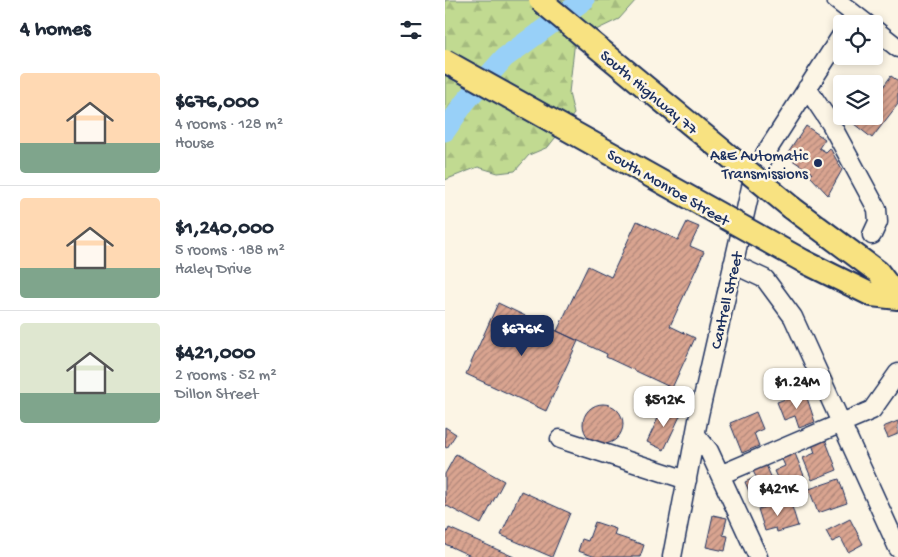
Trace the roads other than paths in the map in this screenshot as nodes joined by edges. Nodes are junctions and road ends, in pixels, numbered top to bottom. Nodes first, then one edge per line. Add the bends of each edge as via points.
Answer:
1 (540, 0) edge
2 (836, 0) edge
3 (851, 15) edge
4 (883, 36) edge
5 (833, 48) edge
6 (898, 48) edge
7 (445, 60) edge
8 (807, 88) junction
9 (872, 235) dead end
10 (733, 264) junction
11 (898, 298) edge
12 (898, 373) edge
13 (842, 424) junction
14 (696, 435) junction
15 (560, 439) dead end
16 (720, 475) junction
17 (687, 480) junction
18 (898, 548) edge
19 (898, 554) edge
20 (671, 557) edge
21 (758, 557) edge
22 (890, 557) edge

1 - 11 main road, South Highway 77, bridge via 792,208 879,272
2 - 3 street
4 - 6 street
5 - 8 street, Cantrell Street
7 - 11 main road, South Monroe Street, bridge via 805,262 872,295
8 - 9 street via 831,124 877,209 878,222
8 - 10 street, Cantrell Street via 765,154 751,187
10 - 13 street via 765,279 793,317
10 - 14 street, Cantrell Street
12 - 13 street via 872,410
13 - 16 street
13 - 18 street
14 - 16 street via 709,451
14 - 17 street, Cantrell Street
15 - 17 street
16 - 21 street
17 - 20 street, Cantrell Street
19 - 22 street

